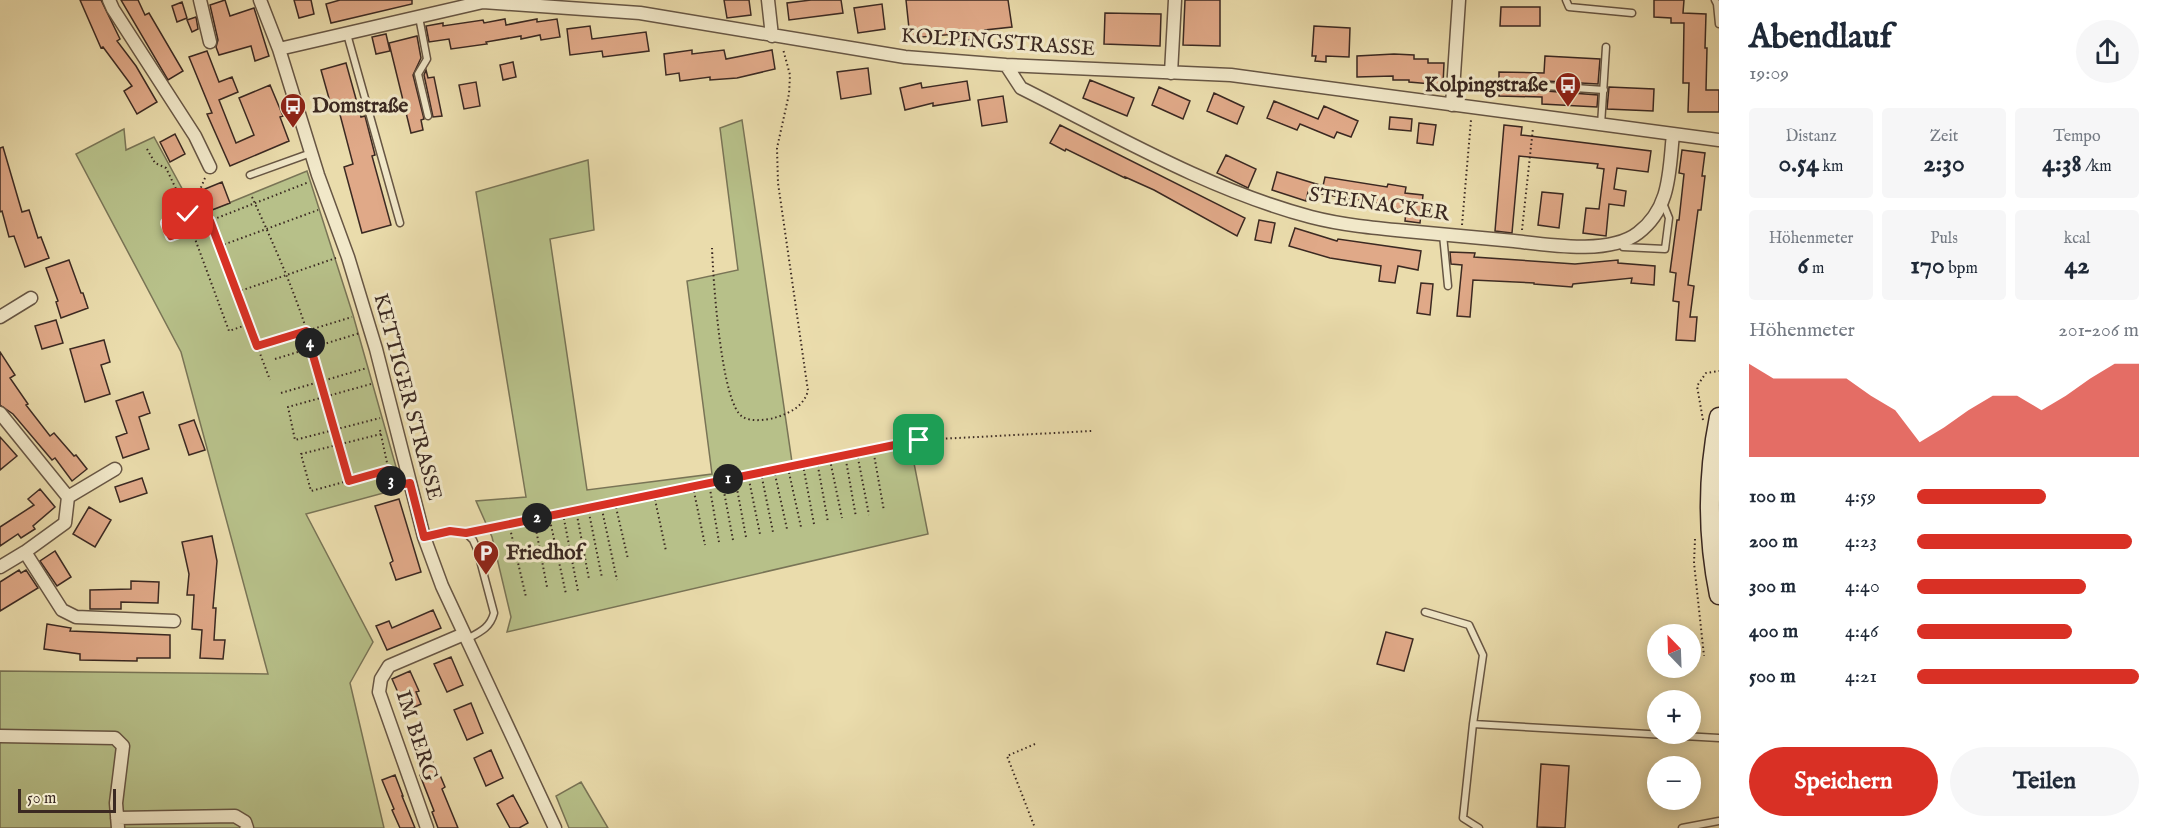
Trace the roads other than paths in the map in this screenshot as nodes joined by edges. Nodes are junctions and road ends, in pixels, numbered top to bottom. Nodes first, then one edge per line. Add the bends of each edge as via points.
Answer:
1 (109, 0) edge
2 (200, 0) edge
3 (260, 0) edge
4 (768, 0) edge
5 (1175, 0) edge
6 (1459, 0) edge
7 (1566, 0) edge
8 (1715, 0) edge
9 (554, 3) edge
10 (1632, 14) dead end
11 (419, 16) junction
12 (1719, 24) edge
13 (347, 33) junction
14 (776, 37) junction
15 (210, 42) dead end
16 (1606, 46) dead end
17 (279, 49) junction
18 (1006, 65) junction
19 (1171, 73) junction
20 (1546, 86) dead end
21 (1604, 90) junction
22 (1452, 105) junction
23 (428, 116) dead end
24 (1601, 125) junction
25 (1673, 134) junction
26 (1719, 140) edge
27 (312, 153) junction
28 (210, 167) road end
29 (250, 175) dead end
30 (1662, 202) junction
31 (400, 223) dead end
32 (1442, 234) junction
33 (1622, 243) junction
34 (1448, 286) dead end
35 (31, 298) dead end
36 (0, 317) edge
37 (0, 413) edge
38 (1719, 417) edge
39 (116, 469) dead end
40 (68, 497) junction
41 (424, 537) junction
42 (25, 552) junction
43 (0, 567) edge
44 (1719, 595) edge
45 (1425, 612) dead end
46 (174, 621) dead end
47 (465, 637) junction
48 (1473, 724) junction
49 (0, 736) edge
50 (1719, 738) edge
51 (1719, 821) edge
52 (117, 823) edge
53 (248, 828) edge
54 (427, 828) edge
55 (555, 828) edge
56 (1479, 828) edge
57 (1682, 828) edge

1 - 28 street via 195,136
2 - 15 street
3 - 17 street, KETTIGER STRASSE
4 - 14 street
5 - 19 street
6 - 22 street
7 - 10 lane via 1569,7
8 - 12 lane
9 - 11 street, KOLPINGSTRASSE via 483,2
9 - 14 street, KOLPINGSTRASSE via 640,13
11 - 13 street, KOLPINGSTRASSE
11 - 23 lane via 427,59 418,74
13 - 17 street, KOLPINGSTRASSE
13 - 31 lane
14 - 18 street, KOLPINGSTRASSE via 905,57
16 - 21 lane
17 - 27 street, KETTIGER STRASSE
18 - 19 street, KOLPINGSTRASSE
18 - 32 street, STEINACKER via 1021,88 1198,177 1253,199 1312,218
19 - 22 street, KOLPINGSTRASSE via 1231,75
20 - 21 lane
21 - 24 lane
22 - 24 street, KOLPINGSTRASSE
24 - 25 street, KOLPINGSTRASSE
25 - 26 street, KOLPINGSTRASSE
25 - 30 street, STEINACKER
27 - 29 lane
27 - 41 street, KETTIGER STRASSE via 376,349
30 - 33 street, STEINACKER via 1656,216
30 - 33 lane via 1669,218 1665,249 1623,247
32 - 33 street, STEINACKER via 1599,247
32 - 34 lane
35 - 36 street
37 - 40 street
38 - 44 street via 1710,500
39 - 40 street
40 - 42 street via 65,523
41 - 47 street, KETTIGER STRASSE
41 - 47 lane via 450,531 466,533 477,549 494,613 483,631
42 - 43 street
42 - 46 street via 62,610 76,617
45 - 48 lane via 1469,625 1482,655
47 - 54 street, IM BERG via 389,666 381,679 379,692
47 - 55 street, KETTIGER STRASSE
48 - 50 lane
48 - 56 lane via 1463,818
49 - 52 street via 115,738 123,746
51 - 57 lane
52 - 53 street via 235,816

